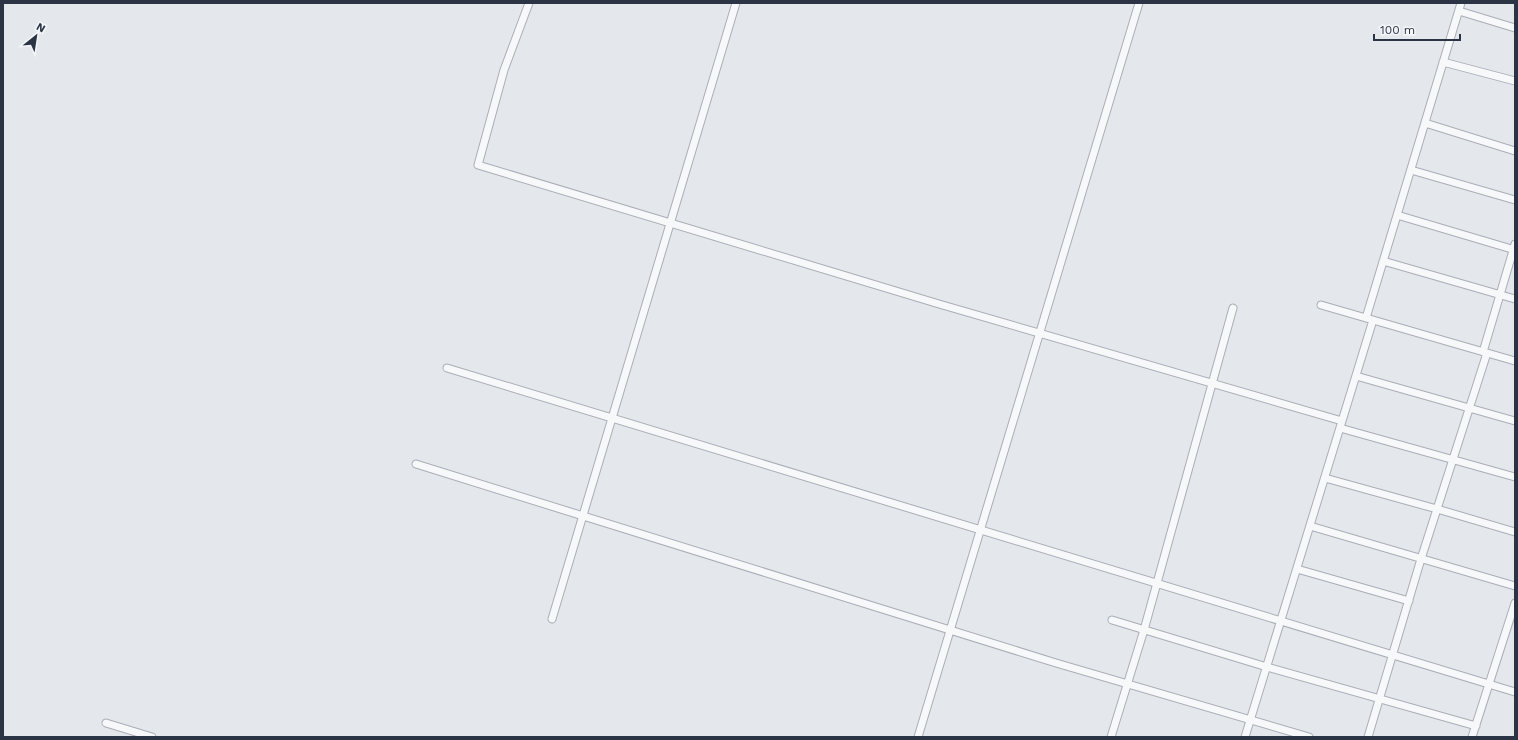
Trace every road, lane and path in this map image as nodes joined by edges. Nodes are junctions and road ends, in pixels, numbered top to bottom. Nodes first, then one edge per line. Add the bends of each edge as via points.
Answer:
1 (529, 3) edge
2 (736, 3) edge
3 (1139, 3) edge
4 (1461, 3) edge
5 (1459, 11) junction
6 (1515, 28) edge
7 (1443, 62) junction
8 (1515, 81) edge
9 (1425, 123) junction
10 (1515, 151) edge
11 (1411, 170) junction
12 (1515, 200) edge
13 (1397, 215) junction
14 (670, 223) junction
15 (1514, 248) edge
16 (1383, 261) junction
17 (1499, 295) junction
18 (1515, 299) edge
19 (1321, 305) dead end
20 (1233, 308) dead end
21 (1366, 318) junction
22 (1373, 320) junction
23 (1040, 334) junction
24 (1485, 353) junction
25 (1515, 361) edge
26 (447, 368) dead end
27 (1356, 376) junction
28 (1212, 384) junction
29 (1470, 408) junction
30 (612, 418) junction
31 (1515, 420) edge
32 (1341, 424) junction
33 (1454, 460) junction
34 (416, 464) dead end
35 (1515, 477) edge
36 (1325, 478) junction
37 (1438, 509) junction
38 (583, 516) junction
39 (1310, 526) junction
40 (980, 530) junction
41 (1515, 532) edge
42 (1421, 559) junction
43 (1297, 569) junction
44 (1157, 584) junction
45 (1515, 586) edge
46 (1409, 601) junction
47 (1515, 603) edge
48 (552, 619) dead end
49 (1112, 620) dead end
50 (1281, 621) junction
51 (950, 630) junction
52 (1144, 630) junction
53 (1392, 655) junction
54 (1267, 667) junction
55 (1128, 684) junction
56 (1490, 684) junction
57 (1515, 692) edge
58 (1379, 699) junction
59 (1251, 720) junction
60 (106, 723) dead end
61 (1476, 726) junction
62 (152, 737) edge
63 (918, 737) edge
64 (1111, 737) edge
65 (1245, 737) edge
66 (1309, 737) edge
67 (1368, 737) edge
68 (1472, 737) edge

1 - 14 street via 504,70 478,165
2 - 14 street
3 - 23 street
4 - 5 street
5 - 6 street
5 - 7 street
7 - 8 street
7 - 9 street
9 - 10 street
9 - 11 street
11 - 12 street
11 - 13 street
13 - 15 street
13 - 16 street
14 - 23 street
14 - 30 street
15 - 17 street
16 - 17 street
16 - 21 street
17 - 18 street
17 - 24 street
19 - 21 street
20 - 28 street
21 - 22 street
22 - 24 street
22 - 27 street
23 - 28 street
23 - 40 street
24 - 25 street
24 - 29 street
26 - 30 street
27 - 29 street
27 - 32 street
28 - 32 street
28 - 44 street
29 - 31 street
29 - 33 street
30 - 38 street
30 - 40 street
32 - 33 street
32 - 36 street
33 - 35 street
33 - 37 street
34 - 38 street
36 - 37 street
36 - 39 street
37 - 41 street
37 - 42 street
38 - 48 street
38 - 51 street
39 - 42 street
39 - 43 street
40 - 44 street
40 - 51 street
42 - 45 street
42 - 46 street
43 - 46 street
43 - 50 street
44 - 50 street
44 - 52 street
46 - 53 street
47 - 56 street
49 - 52 street
50 - 53 street
50 - 54 street
51 - 55 street
51 - 63 street
52 - 54 street
52 - 55 street
53 - 56 street
53 - 58 street
54 - 58 street
54 - 59 street
55 - 59 street
55 - 64 street
56 - 57 street
56 - 61 street
58 - 61 street
58 - 67 street
59 - 65 street
59 - 66 street
60 - 62 street
61 - 68 street

